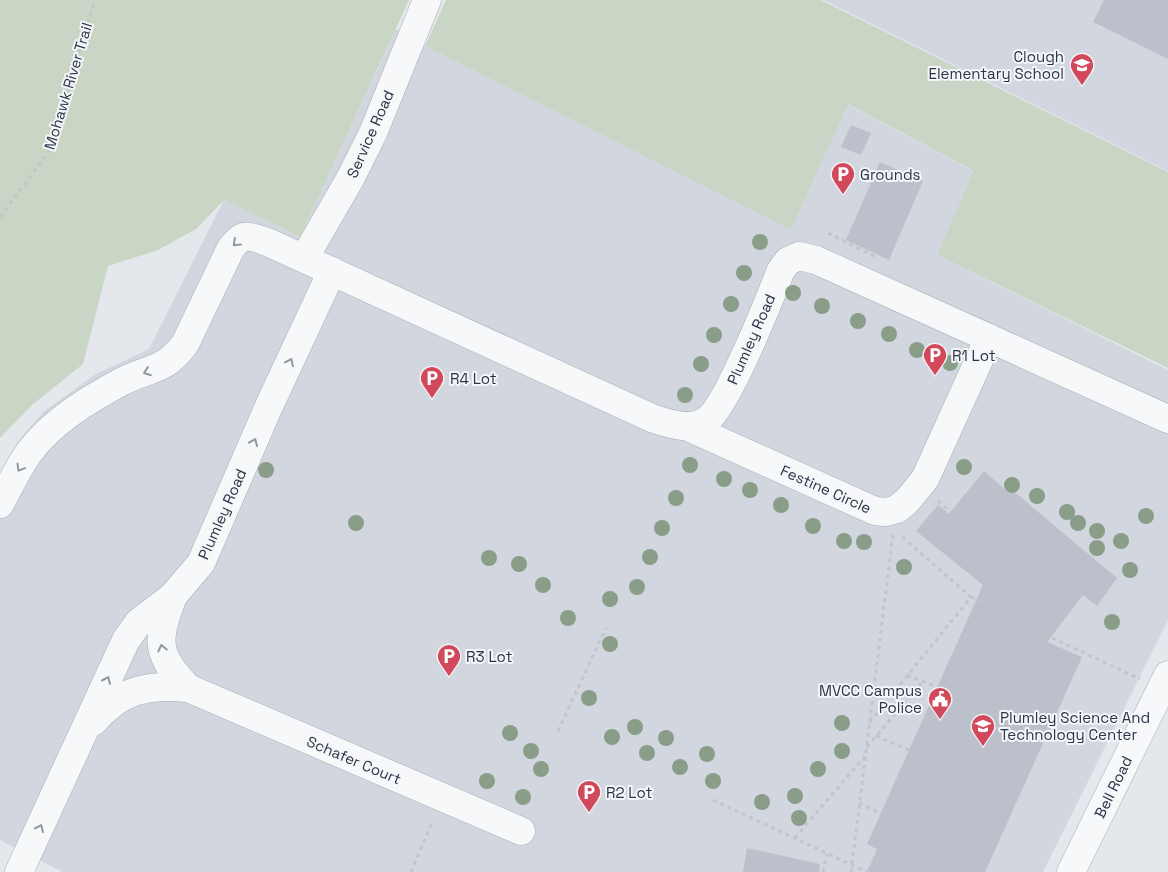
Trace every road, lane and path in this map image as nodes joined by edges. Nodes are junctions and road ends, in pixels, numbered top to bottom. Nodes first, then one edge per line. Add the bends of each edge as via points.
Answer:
1 (95, 0) edge
2 (426, 0) edge
3 (0, 217) edge
4 (828, 233) dead end
5 (296, 255) junction
6 (876, 256) dead end
7 (332, 271) junction
8 (989, 338) junction
9 (1168, 419) edge
10 (686, 426) junction
11 (932, 496) dead end
12 (0, 504) edge
13 (951, 512) dead end
14 (173, 596) junction
15 (971, 597) junction
16 (987, 603) dead end
17 (606, 628) dead end
18 (1052, 638) dead end
19 (907, 675) junction
20 (923, 682) junction
21 (937, 687) dead end
22 (1159, 687) edge
23 (188, 688) junction
24 (903, 704) junction
25 (925, 714) dead end
26 (870, 722) junction
27 (558, 732) dead end
28 (82, 735) junction
29 (876, 736) junction
30 (866, 747) junction
31 (909, 750) dead end
32 (865, 756) junction
33 (713, 800) dead end
34 (859, 803) junction
35 (880, 813) dead end
36 (435, 816) dead end
37 (521, 831) dead end
38 (796, 838) junction
39 (827, 854) junction
40 (852, 864) junction
41 (19, 872) edge
42 (411, 872) edge
43 (824, 872) edge
44 (851, 872) edge
45 (867, 872) edge
46 (1071, 872) edge

1 - 3 path, Mohawk River Trail via 48,153
2 - 5 street, Service Road via 373,133 350,179 309,250
4 - 6 path
5 - 7 street
5 -> 12 street via 253,237 245,236 238,240 175,358 123,381 68,414 31,451
7 - 10 street via 654,419
14 -> 7 street, Plumley Road via 202,563 269,406
8 - 9 street, Plumley Road
8 - 10 street, Plumley Road via 816,260 799,256 788,261 781,270 734,379 714,414 706,421
8 - 10 street, Festine Circle via 925,479 897,509 875,511
11 - 13 path
23 -> 14 street, Schafer Court via 173,672 162,649 162,631
28 -> 14 street, Plumley Road via 126,640 139,622
15 - 16 path
15 - 19 path
15 - 26 path via 894,530
17 - 27 path
18 - 22 path
19 - 20 path
19 - 26 path
20 - 21 path
20 - 24 path
22 - 46 street, Bell Road
23 - 28 street, Schafer Court via 156,687 120,698 103,711
23 - 37 street, Schafer Court
24 - 25 path
24 - 29 path
26 - 30 path
41 -> 28 street, Plumley Road
29 - 30 path
29 - 31 path
30 - 32 path
32 - 34 path
32 - 38 path
33 - 38 path
34 - 35 path
34 - 40 path
36 - 42 path
38 - 39 path
39 - 40 path
39 - 43 path
40 - 44 path
40 - 45 path

